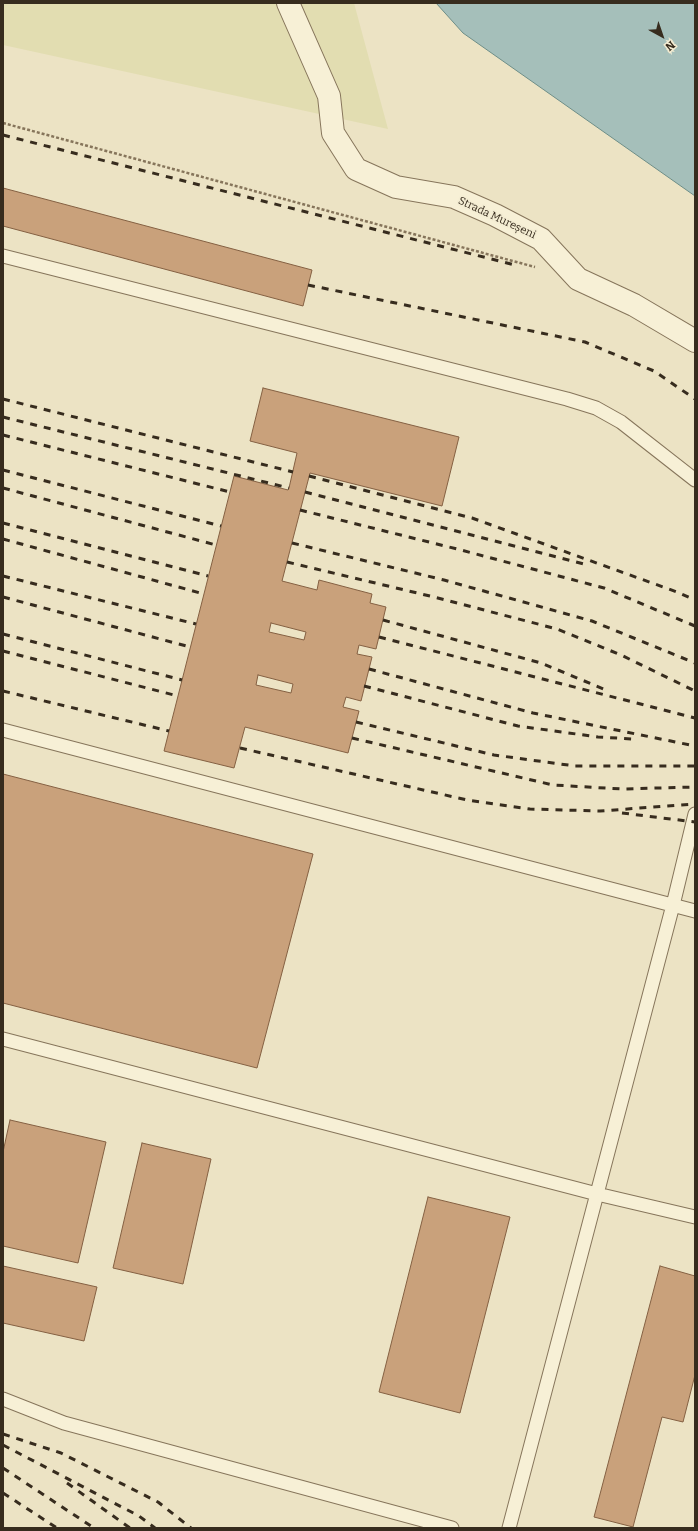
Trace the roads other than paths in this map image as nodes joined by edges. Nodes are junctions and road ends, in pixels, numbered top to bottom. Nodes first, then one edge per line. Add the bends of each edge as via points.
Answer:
1 (288, 3) edge
2 (3, 256) edge
3 (695, 341) edge
4 (695, 480) edge
5 (3, 730) edge
6 (695, 814) edge
7 (674, 905) junction
8 (695, 911) edge
9 (3, 1038) edge
10 (597, 1194) junction
11 (695, 1217) edge
12 (3, 1399) edge
13 (452, 1528) edge
14 (509, 1528) edge

1 - 3 street, Strada Mureșeni via 329,96 333,133 356,169 396,187 454,197 495,215 541,239 578,279 634,305
2 - 4 lane via 567,398 596,408 621,422
5 - 7 lane
6 - 7 lane
7 - 8 lane
7 - 10 lane
9 - 10 lane
10 - 11 lane
10 - 14 lane
12 - 13 lane via 64,1423

